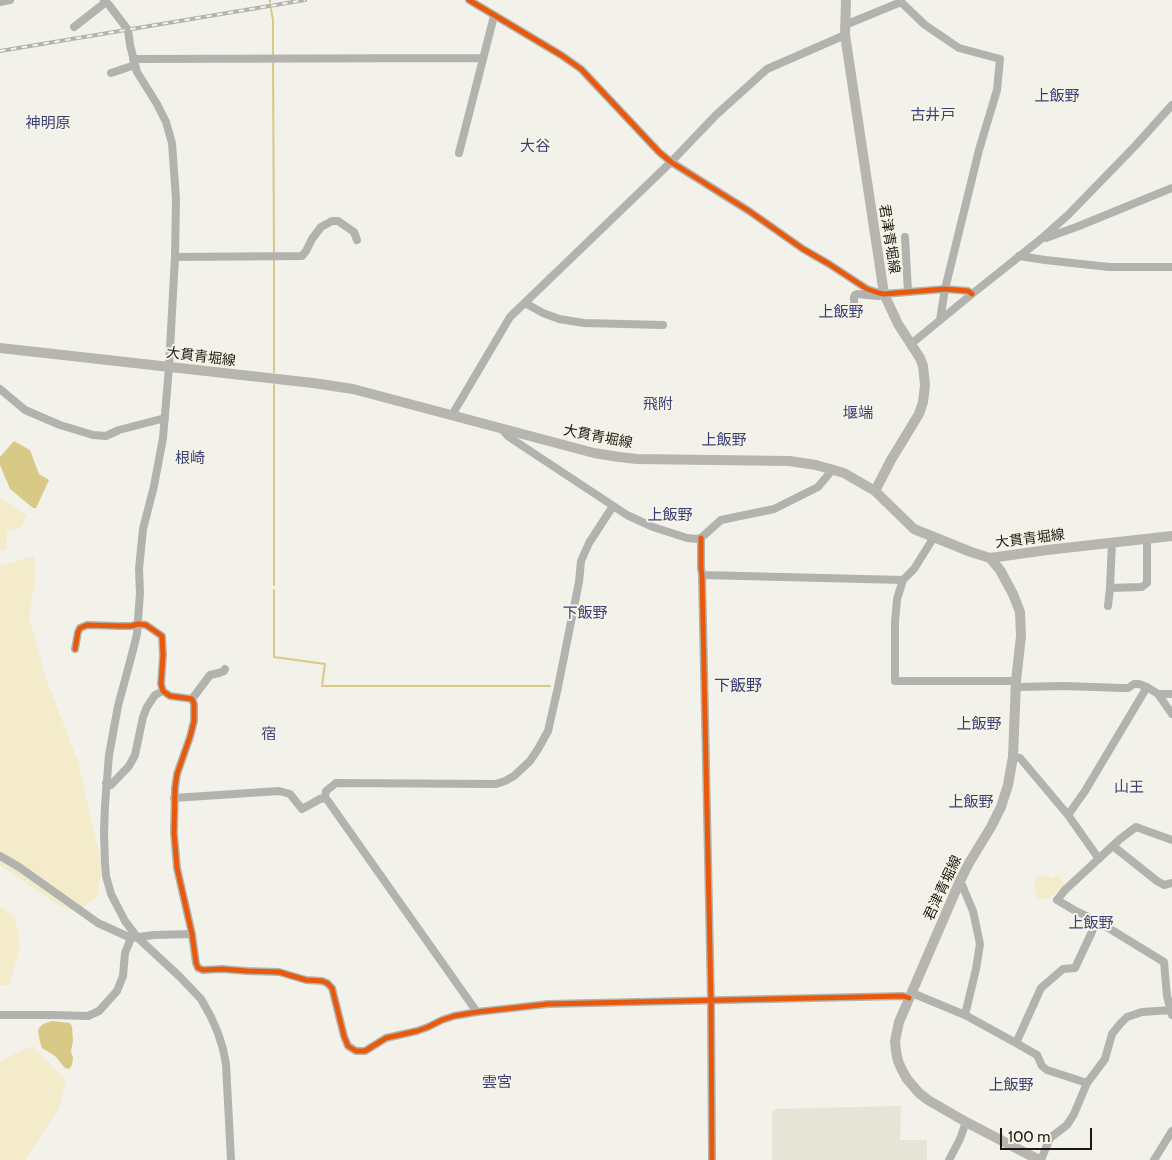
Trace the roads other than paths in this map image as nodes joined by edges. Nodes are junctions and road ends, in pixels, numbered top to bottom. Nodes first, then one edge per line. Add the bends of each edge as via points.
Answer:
1 (10, 0) edge
2 (469, 0) edge
3 (846, 0) edge
4 (0, 2) edge
5 (109, 2) edge
6 (494, 16) junction
7 (74, 27) dead end
8 (845, 30) junction
9 (482, 58) junction
10 (134, 62) junction
11 (111, 74) dead end
12 (1172, 105) edge
13 (459, 153) dead end
14 (671, 162) junction
15 (1172, 188) edge
16 (905, 238) dead end
17 (1041, 239) junction
18 (357, 240) dead end
19 (1019, 256) junction
20 (174, 257) junction
21 (1172, 267) edge
22 (945, 289) junction
23 (908, 292) junction
24 (972, 294) junction
25 (884, 295) junction
26 (525, 303) junction
27 (854, 314) dead end
28 (940, 320) junction
29 (663, 325) dead end
30 (911, 344) junction
31 (0, 348) edge
32 (169, 367) junction
33 (0, 389) edge
34 (452, 415) junction
35 (165, 418) junction
36 (501, 428) junction
37 (833, 469) junction
38 (874, 491) junction
39 (613, 506) junction
40 (1172, 536) edge
41 (934, 537) junction
42 (701, 538) junction
43 (1147, 538) junction
44 (1112, 542) junction
45 (990, 558) junction
46 (702, 575) junction
47 (904, 580) junction
48 (1110, 588) junction
49 (1108, 606) dead end
50 (138, 624) junction
51 (75, 649) dead end
52 (225, 669) dead end
53 (1016, 684) junction
54 (1147, 686) junction
55 (164, 692) junction
56 (1158, 694) junction
57 (1172, 694) edge
58 (192, 699) junction
59 (1172, 714) edge
60 (1013, 757) junction
61 (106, 783) junction
62 (174, 798) junction
63 (325, 798) junction
64 (1068, 815) junction
65 (1172, 840) edge
66 (1113, 846) junction
67 (0, 856) edge
68 (1099, 859) junction
69 (959, 883) junction
70 (1172, 883) edge
71 (1097, 921) junction
72 (192, 934) junction
73 (134, 938) junction
74 (910, 995) junction
75 (711, 1001) junction
76 (476, 1012) junction
77 (1171, 1012) edge
78 (0, 1015) edge
79 (966, 1015) junction
80 (1016, 1043) junction
81 (1087, 1083) junction
82 (966, 1122) junction
83 (1172, 1131) edge
84 (231, 1160) edge
85 (712, 1160) edge
86 (949, 1160) edge
87 (1040, 1160) edge
88 (1154, 1160) edge

1 - 4 street
2 - 6 street
3 - 8 main road, 君津青堀線
5 - 7 street
5 - 10 street via 128,30
6 - 9 street
6 - 14 street via 581,70
8 - 14 street via 767,68
8 - 22 street via 901,2 925,25 959,48 1000,60 997,90
8 - 25 main road, 君津青堀線
9 - 10 street
9 - 13 street
10 - 11 street
10 - 20 street via 166,122 172,143 176,199
12 - 17 street via 1091,192
14 - 25 street via 867,289
14 - 26 street
15 - 17 street
16 - 23 street
17 - 19 street
18 - 20 street via 354,232 332,220 322,227 302,256
19 - 21 street via 1109,267
19 - 24 street
20 - 32 street
22 - 23 street
22 - 24 street via 968,290
22 - 28 street
23 - 25 street
24 - 28 street
25 - 27 street via 857,294 854,297
25 - 30 main road, 君津青堀線
26 - 29 street via 559,319 584,323
26 - 34 street via 510,317
28 - 30 street
30 - 38 main road, 君津青堀線 via 923,366 923,402
31 - 32 main road, 大貫青堀線
32 - 34 main road, 大貫青堀線 via 353,389
32 - 35 street
33 - 35 street via 33,414 93,435 106,436
34 - 36 main road, 大貫青堀線
35 - 50 street via 143,529
36 - 37 main road, 大貫青堀線 via 619,457 789,461
36 - 39 street via 509,437
37 - 38 main road, 大貫青堀線
37 - 42 street via 818,487 774,509 721,520
38 - 41 main road, 大貫青堀線 via 914,529
39 - 42 street via 666,532
39 - 63 street via 581,561 548,731 530,761 514,776 496,784 336,783 326,791
40 - 43 main road, 大貫青堀線
41 - 45 main road, 大貫青堀線
41 - 47 street
42 - 46 street
43 - 44 main road, 大貫青堀線
43 - 48 street via 1147,583 1142,587
44 - 45 main road, 大貫青堀線
44 - 48 street
45 - 53 main road, 君津青堀線 via 1014,594 1020,612
46 - 47 street
46 - 75 street
47 - 53 street via 897,599 895,681
48 - 49 street
50 - 51 street via 83,626 77,634
50 - 55 street via 146,625 162,636 161,684
50 - 61 street via 118,706
52 - 58 street via 210,675
53 - 54 street
53 - 60 main road, 君津青堀線
54 - 56 street
54 - 64 street
55 - 58 street
55 - 61 street via 155,695 146,706 135,755 129,766 111,785
56 - 57 street
56 - 59 street
58 - 62 street via 194,721 177,774
60 - 64 street via 1020,758
60 - 69 main road, 君津青堀線 via 1001,807
61 - 73 street via 106,876 111,894
62 - 63 street via 279,791 290,794 302,809
62 - 72 street via 176,868
63 - 76 street
64 - 68 street
65 - 66 street via 1136,826
66 - 68 street
66 - 70 street via 1157,881
67 - 73 street via 98,923
68 - 71 street via 1057,900
69 - 74 main road, 君津青堀線
69 - 79 street via 973,911 980,944
71 - 77 street via 1164,962 1166,996
71 - 80 street via 1075,968 1063,968 1041,988
72 - 73 street
72 - 76 street via 196,963 203,970 279,972 328,983 348,1046 356,1051 365,1051 386,1038
73 - 78 street via 125,953 123,976 117,991 99,1011 88,1016
73 - 84 street via 192,988 218,1033 226,1064
74 - 75 street
74 - 79 street
74 - 82 main road, 君津青堀線 via 895,1041 898,1061 907,1079 920,1093
75 - 76 street via 548,1004
75 - 85 street
77 - 81 street via 1142,1012 1127,1017 1112,1034 1105,1060
79 - 80 street
80 - 81 street via 1037,1056 1047,1070
81 - 87 street via 1074,1114 1067,1125 1050,1138
82 - 86 street
82 - 87 main road, 君津青堀線
83 - 88 street

